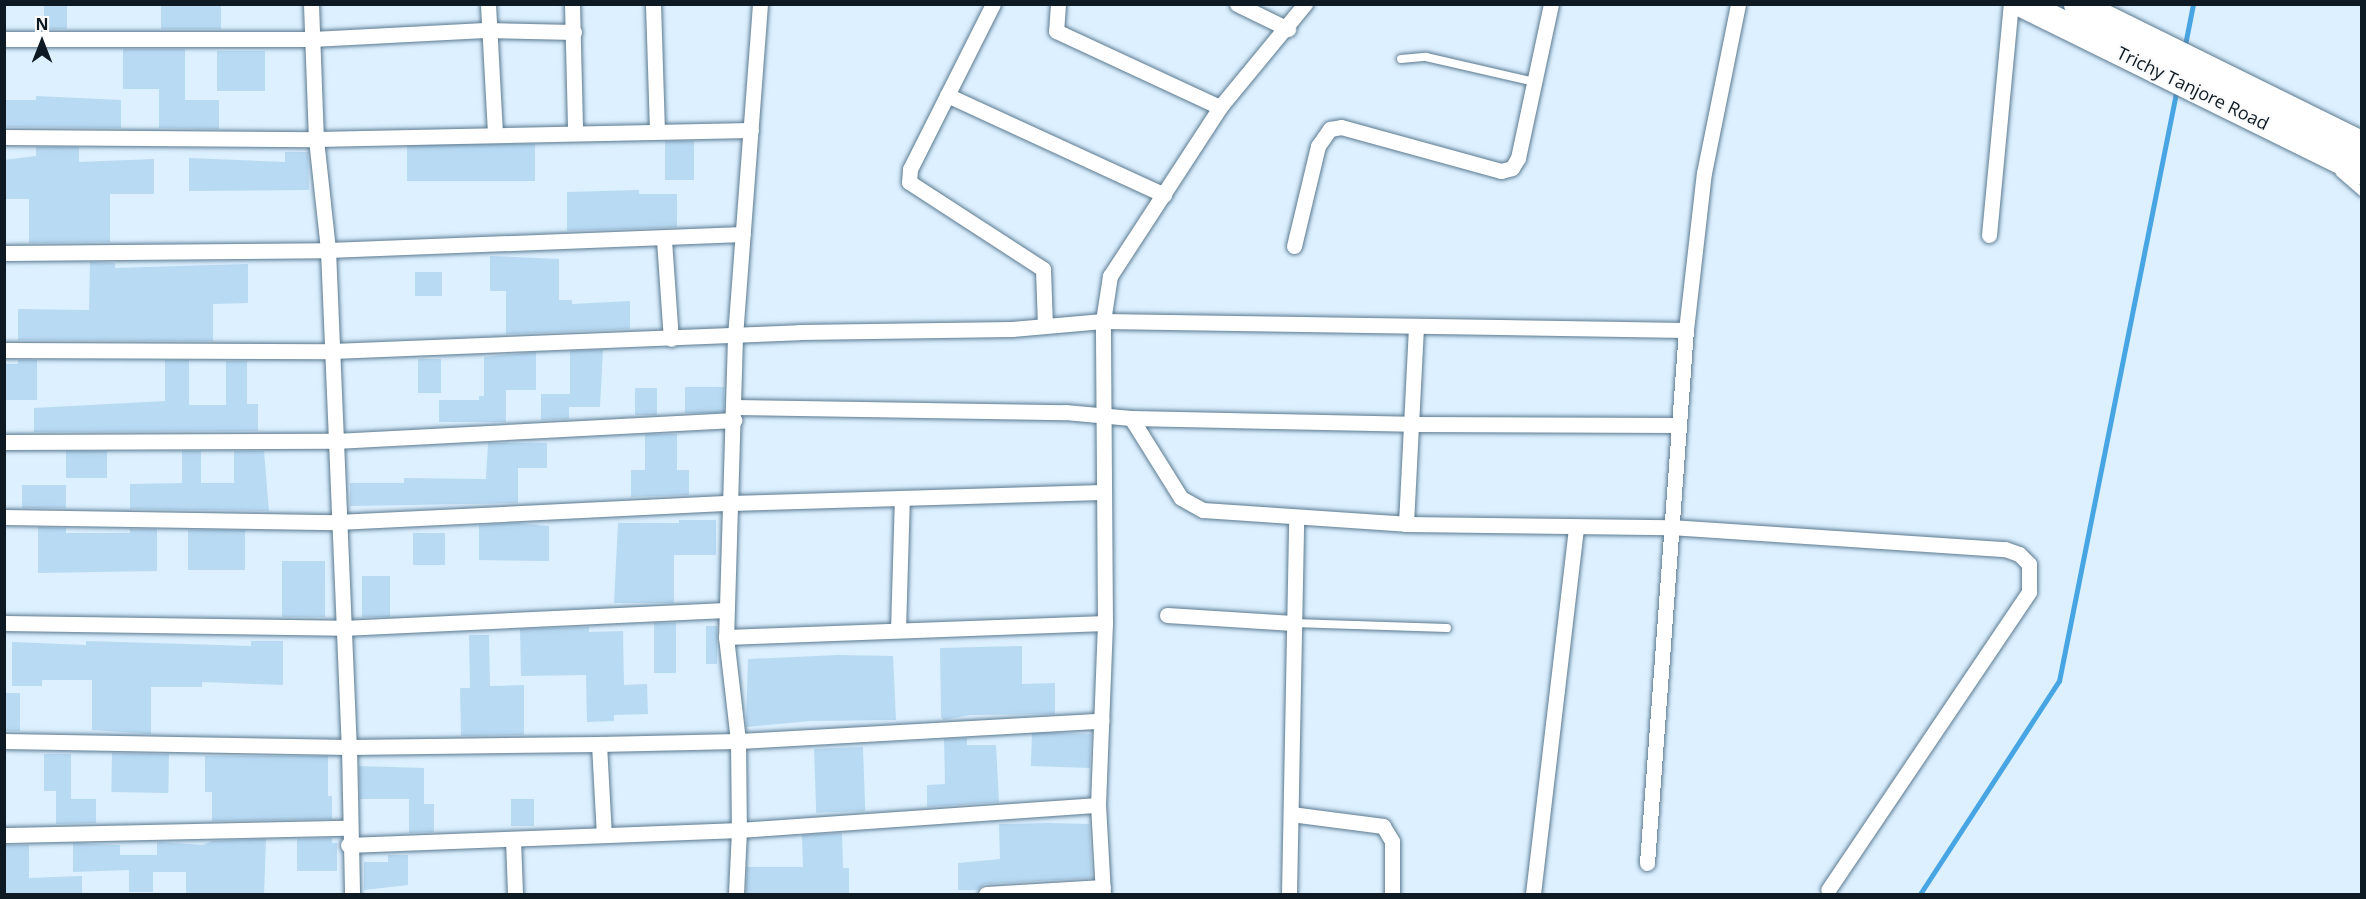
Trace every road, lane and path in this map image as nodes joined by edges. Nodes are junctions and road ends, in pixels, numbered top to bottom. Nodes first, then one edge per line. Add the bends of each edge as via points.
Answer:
1 (311, 4) edge
2 (488, 4) edge
3 (572, 4) edge
4 (652, 4) edge
5 (760, 4) edge
6 (993, 4) edge
7 (1058, 4) edge
8 (1237, 4) edge
9 (1305, 4) edge
10 (1551, 4) edge
11 (1738, 4) edge
12 (2011, 4) edge
13 (2023, 4) edge
14 (2085, 17) edge
15 (1288, 28) junction
16 (490, 30) junction
17 (574, 32) junction
18 (4, 39) edge
19 (312, 39) junction
20 (1401, 59) dead end
21 (1534, 82) junction
22 (947, 96) junction
23 (1220, 107) junction
24 (657, 130) junction
25 (751, 130) junction
26 (575, 131) junction
27 (495, 133) junction
28 (4, 137) edge
29 (316, 139) junction
30 (2361, 145) edge
31 (2311, 146) junction
32 (2361, 171) edge
33 (2361, 192) edge
34 (1164, 195) junction
35 (744, 220) junction
36 (1989, 235) dead end
37 (664, 240) junction
38 (1294, 246) dead end
39 (328, 250) junction
40 (4, 253) edge
41 (1103, 321) junction
42 (1042, 326) junction
43 (1416, 326) junction
44 (1686, 330) junction
45 (735, 337) junction
46 (671, 339) junction
47 (4, 350) edge
48 (332, 351) junction
49 (734, 413) junction
50 (1103, 416) junction
51 (1131, 418) junction
52 (1410, 424) junction
53 (1678, 425) junction
54 (335, 441) junction
55 (4, 442) edge
56 (1103, 492) junction
57 (902, 498) junction
58 (730, 503) junction
59 (4, 517) edge
60 (1296, 518) junction
61 (337, 522) junction
62 (1406, 524) junction
63 (1670, 527) junction
64 (1576, 529) junction
65 (726, 610) junction
66 (1167, 615) dead end
67 (4, 623) edge
68 (1105, 623) junction
69 (1293, 623) junction
70 (342, 628) junction
71 (1447, 628) dead end
72 (898, 630) junction
73 (726, 637) junction
74 (1101, 721) junction
75 (4, 741) edge
76 (738, 741) junction
77 (599, 744) junction
78 (349, 747) junction
79 (1098, 805) junction
80 (1291, 814) junction
81 (350, 828) junction
82 (739, 830) junction
83 (4, 835) edge
84 (604, 835) junction
85 (513, 839) junction
86 (348, 845) junction
87 (1647, 863) dead end
88 (1828, 890) dead end
89 (1103, 891) edge
90 (352, 894) edge
91 (515, 894) edge
92 (736, 894) edge
93 (986, 894) edge
94 (1288, 894) edge
95 (1392, 894) edge
96 (1533, 894) edge

1 - 19 street
2 - 16 street
3 - 17 street
4 - 24 street
5 - 25 street
6 - 22 street
7 - 23 street via 1056,31
8 - 15 street
9 - 15 street
10 - 21 street
11 - 44 street via 1704,173
12 - 36 street
13 - 14 highway, Trichy Tanjore Road
14 - 30 highway, Trichy Tanjore Road via 2231,80
14 - 31 highway, Trichy Tanjore Road via 2237,109
15 - 23 street
16 - 17 street
16 - 19 street
16 - 27 street
17 - 26 street
18 - 19 street
19 - 29 street
20 - 21 lane via 1426,57
21 - 38 street via 1518,158 1512,168 1501,171 1341,127 1330,129 1318,146
22 - 34 street
22 - 42 street via 910,169 909,182 1043,269
23 - 34 street
24 - 25 street
24 - 26 street
25 - 35 street
26 - 27 street
27 - 29 street
28 - 29 street
29 - 39 street
31 - 32 highway, Trichy Tanjore Road
31 - 33 lane
34 - 41 street via 1110,276
35 - 37 street
35 - 45 street
37 - 39 street
37 - 46 street
39 - 40 street
39 - 48 street
41 - 42 street
41 - 43 street
41 - 50 street
42 - 45 street
43 - 44 street
43 - 52 street
44 - 53 street
45 - 46 street
45 - 49 street
46 - 48 street
47 - 48 street
48 - 54 street
49 - 50 street via 1065,412
49 - 54 street
49 - 58 street
50 - 51 street
50 - 56 street
51 - 52 street
51 - 60 street via 1167,480 1188,505
52 - 53 street
52 - 62 street
53 - 63 street
54 - 55 street
54 - 61 street
56 - 57 street
56 - 68 street
57 - 58 street
57 - 72 street
58 - 61 street
58 - 65 street
59 - 61 street
60 - 62 street
60 - 69 street
61 - 70 street
62 - 64 street
63 - 64 street
63 - 87 street
63 - 88 street via 2005,549 2019,554 2029,564 2029,592
64 - 96 street
65 - 70 street
65 - 73 street
66 - 69 street
67 - 70 street
68 - 72 street
68 - 74 street
69 - 71 lane
69 - 80 street
70 - 78 street
72 - 73 street
73 - 76 street
74 - 76 street
74 - 79 street
75 - 78 street
76 - 77 street
76 - 82 street
77 - 78 street
77 - 84 street
78 - 81 street
79 - 82 street
79 - 89 street
80 - 94 street
80 - 95 street via 1383,826 1392,841
81 - 83 street
81 - 86 street
82 - 84 street
82 - 92 street
84 - 85 street
85 - 86 street
85 - 91 street
86 - 90 street
89 - 93 street

